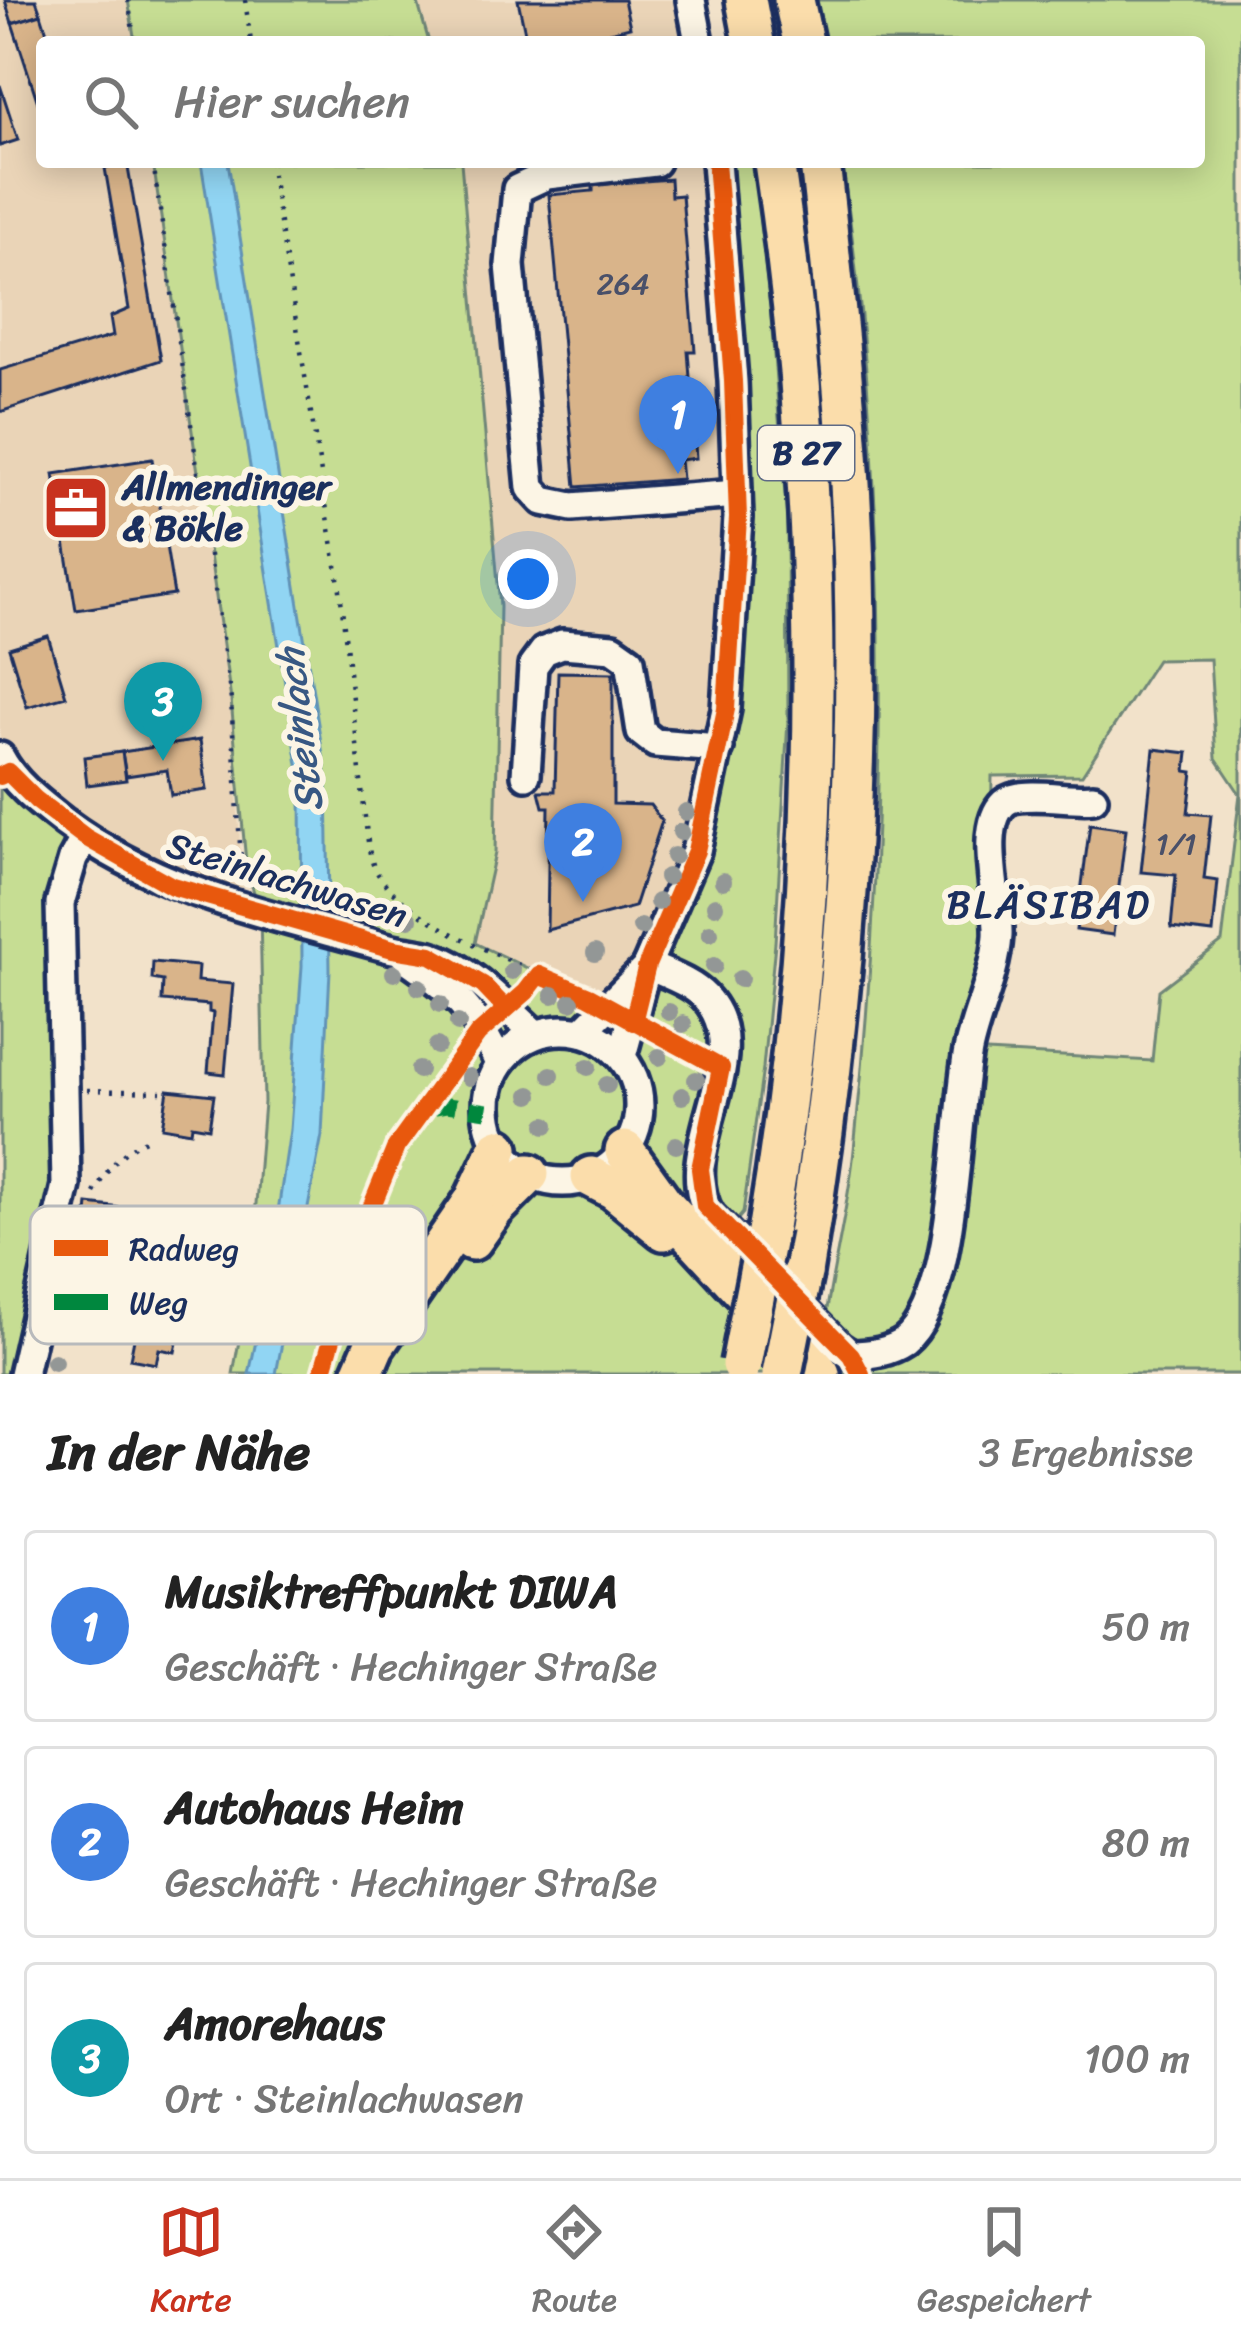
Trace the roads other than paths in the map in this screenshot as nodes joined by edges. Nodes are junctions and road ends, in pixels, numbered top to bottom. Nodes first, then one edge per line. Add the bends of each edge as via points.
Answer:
1 (692, 0) edge
2 (746, 0) edge
3 (794, 0) edge
4 (698, 36) edge
5 (753, 36) edge
6 (802, 36) edge
7 (605, 168) edge
8 (716, 168) edge
9 (775, 168) edge
10 (821, 168) edge
11 (737, 494) junction
12 (719, 748) junction
13 (3, 768) edge
14 (526, 775) dead end
15 (1093, 798) dead end
16 (85, 837) junction
17 (392, 949) junction
18 (647, 965) junction
19 (622, 1014) junction
20 (582, 1032) junction
21 (536, 1034) junction
22 (622, 1056) junction
23 (499, 1064) junction
24 (499, 1148) junction
25 (625, 1151) junction
26 (530, 1174) junction
27 (591, 1177) junction
28 (61, 1206) edge
29 (426, 1271) edge
30 (426, 1303) edge
31 (30, 1343) edge
32 (375, 1344) edge
33 (397, 1344) edge
34 (740, 1369) edge
35 (23, 1374) edge
36 (362, 1374) edge
37 (382, 1374) edge
38 (782, 1374) edge
39 (798, 1374) edge
40 (820, 1374) edge

1 - 4 street
2 - 5 highway
3 - 6 highway
7 - 11 street via 547,175 517,189 511,265 531,488 543,501 572,507
8 - 11 street
9 - 34 highway, B 27, bridge via 803,406 814,724 803,967
10 - 38 highway, B 27, bridge via 849,475 855,753 838,1026
11 - 12 street
12 - 14 street via 655,743 641,732 630,660 613,648 562,644 533,666
12 - 18 street via 696,851
13 - 16 street, Steinlachwasen
15 - 18 street via 1025,794 1002,805 991,824 993,973 969,1051 938,1282 903,1342 851,1355 710,1215 700,1169 723,1036 707,999
16 - 17 street, Steinlachwasen via 172,886 370,932
16 - 28 street via 59,904
17 - 21 street, Steinlachwasen via 458,968
17 - 23 street, Steinlachwasen via 452,991 484,1029
18 - 19 street
19 - 20 street
19 - 22 street
20 - 21 street
20 - 22 street
21 - 23 street
22 - 25 street via 640,1103
23 - 24 street via 487,1111
24 - 26 street
24 - 29 highway
25 - 27 street
25 - 40 highway via 664,1205
26 - 27 street via 560,1182
26 - 30 highway via 494,1209
27 - 39 highway via 661,1226
31 - 35 street
32 - 36 highway
33 - 37 highway

